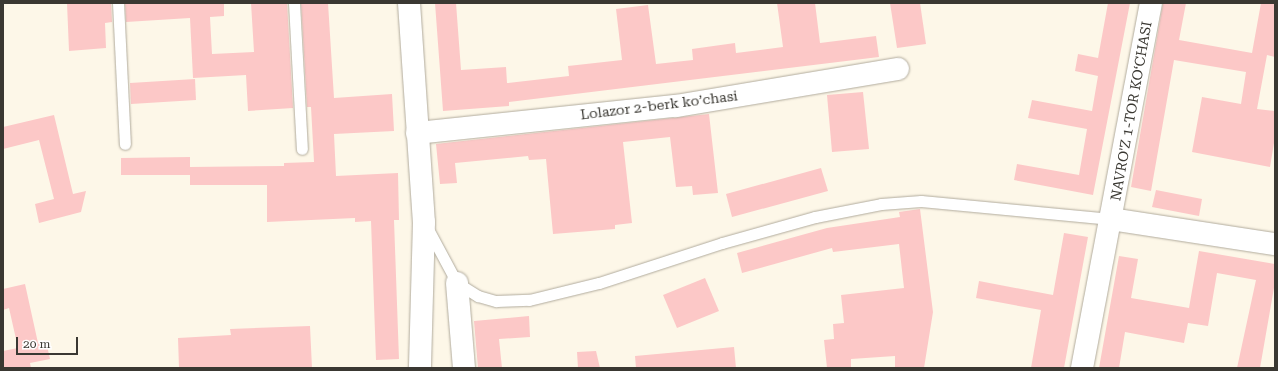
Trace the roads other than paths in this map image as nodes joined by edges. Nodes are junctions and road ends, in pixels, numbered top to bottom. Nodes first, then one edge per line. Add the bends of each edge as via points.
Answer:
1 (118, 3) edge
2 (294, 3) edge
3 (410, 3) edge
4 (1150, 3) edge
5 (898, 69) dead end
6 (417, 133) junction
7 (125, 144) dead end
8 (302, 149) dead end
9 (1111, 219) junction
10 (424, 222) junction
11 (1275, 244) edge
12 (457, 283) junction
13 (420, 368) edge
14 (464, 368) edge
15 (1082, 368) edge

1 - 7 lane
2 - 8 lane
3 - 6 street
4 - 9 street
5 - 6 street, Lolazor 2-berk koʼchasi via 676,106
6 - 10 street
9 - 11 street
9 - 12 lane via 921,201 881,204 815,217 722,243 599,283 529,300 496,301 478,296
9 - 15 street
10 - 12 lane
10 - 13 street
12 - 14 street

